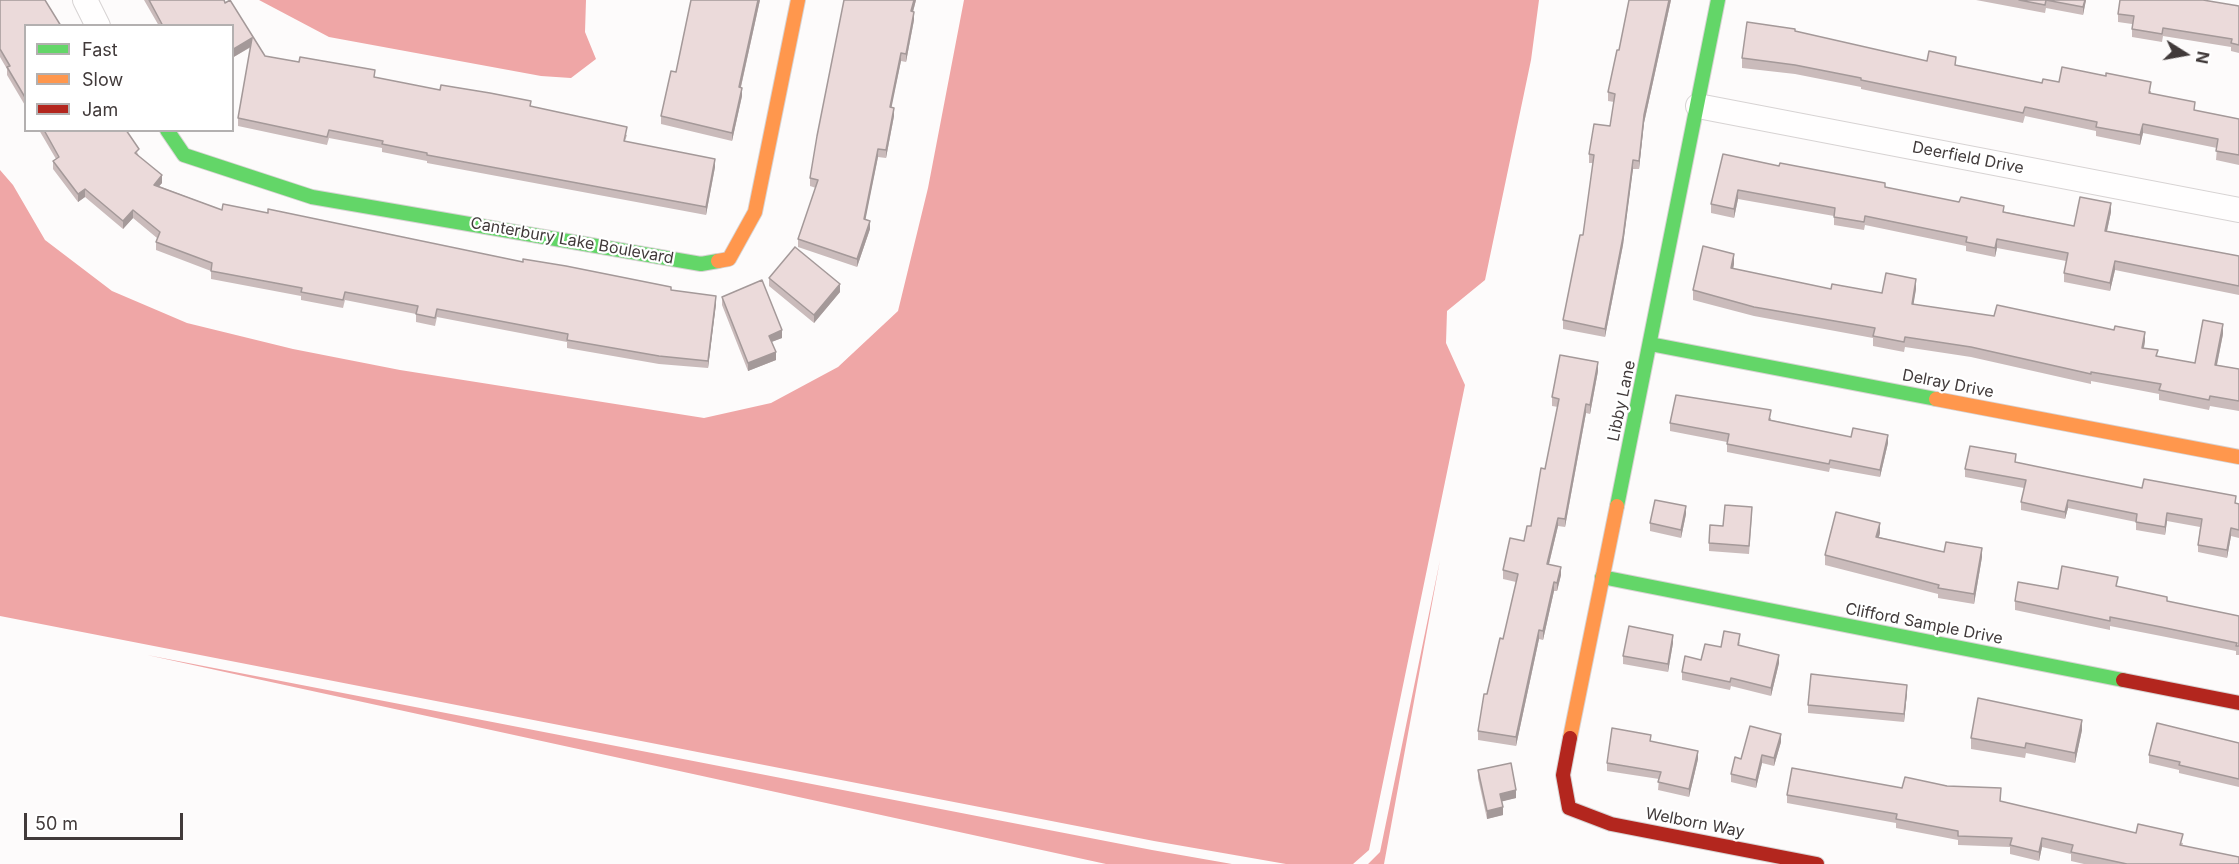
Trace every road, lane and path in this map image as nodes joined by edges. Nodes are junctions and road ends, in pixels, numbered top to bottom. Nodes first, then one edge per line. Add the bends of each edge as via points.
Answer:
1 (85, 0) edge
2 (798, 0) edge
3 (1718, 0) edge
4 (97, 24) edge
5 (1698, 106) junction
6 (168, 132) edge
7 (2239, 210) edge
8 (1650, 344) junction
9 (2239, 457) edge
10 (1602, 577) junction
11 (2239, 703) edge
12 (1569, 808) joint
13 (1816, 864) edge

1 - 4 street
2 - 6 street, Canterbury Lake Boulevard via 754,212 729,259 701,264 312,197 184,155
3 - 5 street, Libby Lane
5 - 7 street, Deerfield Drive
5 - 8 street, Libby Lane
8 - 9 street, Delray Drive
8 - 10 street, Libby Lane
10 - 11 street, Clifford Sample Drive
10 - 12 street, Libby Lane via 1563,775
12 - 13 street, Welborn Way via 1611,824

